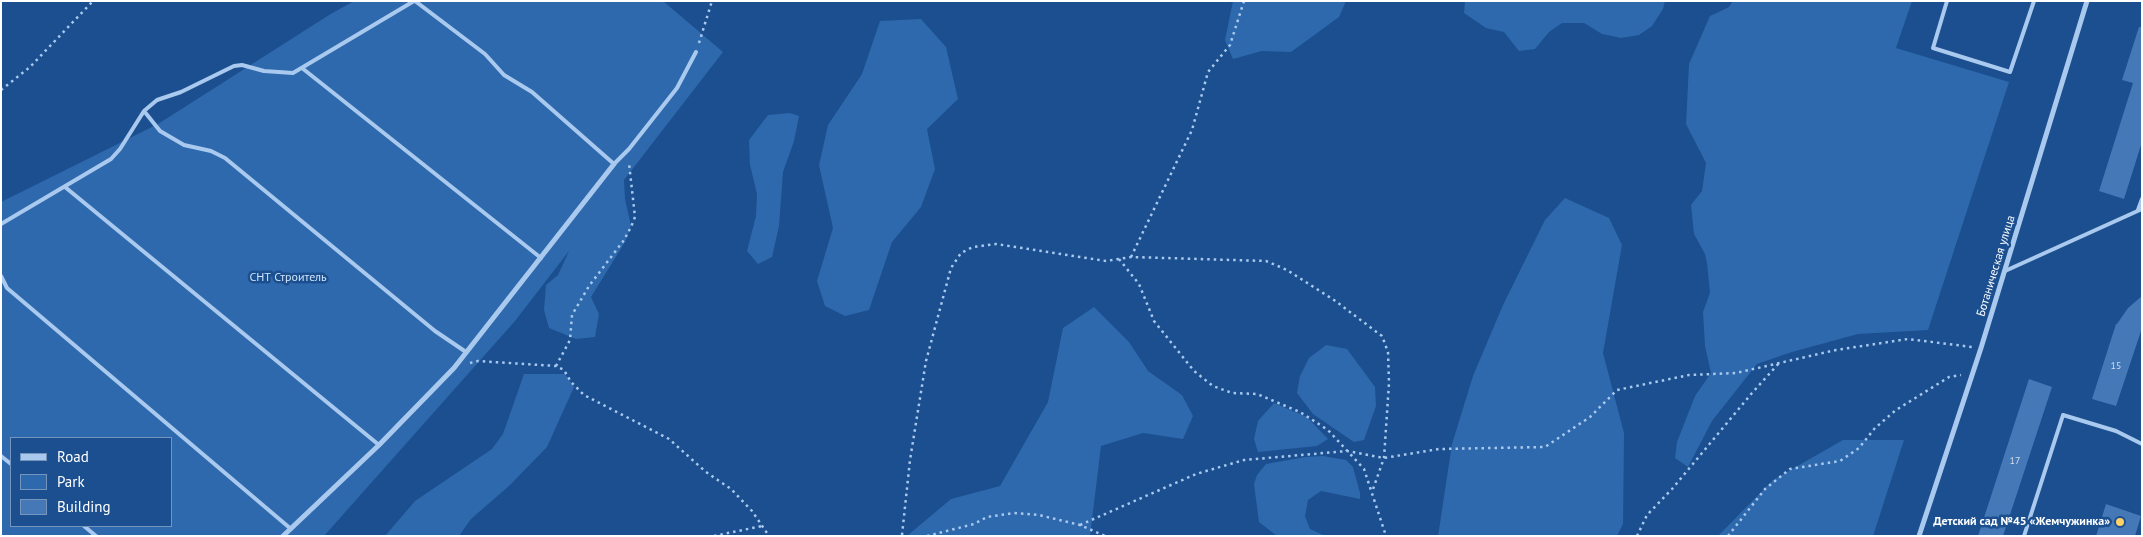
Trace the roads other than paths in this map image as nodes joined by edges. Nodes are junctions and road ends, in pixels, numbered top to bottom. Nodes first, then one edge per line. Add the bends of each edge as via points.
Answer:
1 (415, 1) edge
2 (1947, 1) edge
3 (2034, 1) edge
4 (2087, 1) edge
5 (696, 52) road end
6 (302, 68) junction
7 (144, 111) junction
8 (614, 164) junction
9 (65, 187) junction
10 (2142, 199) edge
11 (2140, 210) edge
12 (1, 224) edge
13 (540, 258) junction
14 (2005, 270) junction
15 (1, 276) edge
16 (466, 352) junction
17 (2142, 444) edge
18 (379, 445) junction
19 (85, 527) edge
20 (291, 529) junction
21 (96, 536) edge
22 (284, 536) edge
23 (1919, 536) edge
24 (2024, 536) edge

1 - 6 lane
1 - 8 lane via 485,54 504,75 532,92
2 - 3 lane via 1933,48 2010,72
4 - 14 street, Ботаническая улица
5 - 8 lane via 677,88 630,149
6 - 7 lane via 293,73 281,73 242,64 234,66 158,100
6 - 13 lane
7 - 9 lane via 111,159
7 - 16 lane via 160,132 184,145 225,158
8 - 13 street
9 - 12 lane
9 - 18 lane
10 - 11 lane
11 - 14 lane
13 - 16 street
14 - 23 street, Ботаническая улица
15 - 20 lane via 7,288
16 - 18 street
17 - 24 lane via 2116,431 2063,415
18 - 20 street
19 - 21 lane
20 - 22 street

